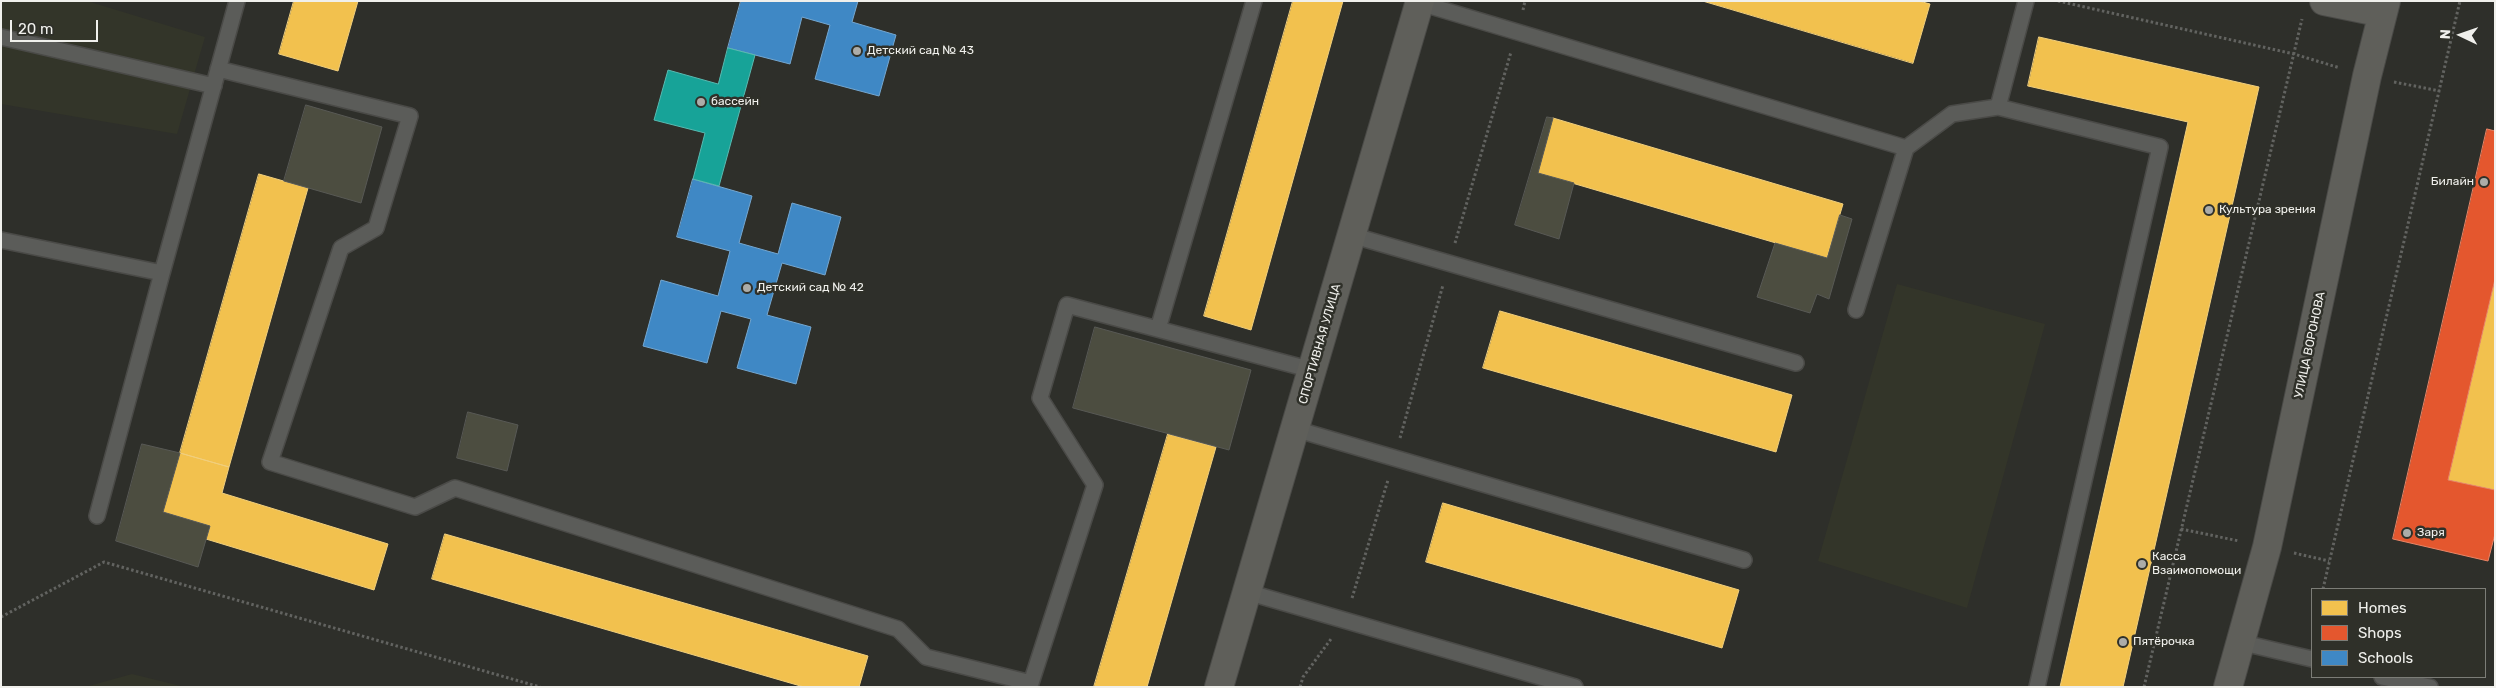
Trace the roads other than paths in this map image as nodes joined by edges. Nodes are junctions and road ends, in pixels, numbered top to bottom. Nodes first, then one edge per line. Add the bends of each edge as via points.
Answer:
1 (237, 1) edge
2 (1254, 1) edge
3 (2026, 1) edge
4 (1420, 2) edge
5 (2314, 6) edge
6 (2384, 7) edge
7 (1, 37) edge
8 (218, 69) junction
9 (214, 86) junction
10 (1998, 107) junction
11 (1906, 148) junction
12 (1351, 235) junction
13 (1, 240) edge
14 (162, 273) junction
15 (1856, 310) dead end
16 (1158, 329) junction
17 (1796, 363) dead end
18 (1312, 370) junction
19 (1295, 429) junction
20 (97, 516) dead end
21 (1744, 560) dead end
22 (1247, 592) junction
23 (2239, 642) junction
24 (2311, 659) edge
25 (2384, 680) edge
26 (1219, 687) edge
27 (1574, 687) edge
28 (2037, 687) edge
29 (2228, 687) edge
30 (2430, 687) edge

1 - 8 lane
2 - 16 lane
3 - 10 lane
4 - 11 lane
4 - 12 street, СПОРТИВНАЯ УЛИЦА
5 - 6 street
6 - 23 street, УЛИЦА ВОРОНОВА via 2267,547
7 - 9 lane
8 - 9 lane
8 - 16 lane via 410,116 376,228 341,248 270,462 415,507 455,488 898,629 926,657 1031,683 1095,485 1040,398 1067,305
9 - 14 lane
10 - 11 lane via 1952,114
10 - 28 lane via 2160,148
11 - 15 lane
12 - 17 lane
12 - 18 street, СПОРТИВНАЯ УЛИЦА
13 - 14 lane
14 - 20 lane
16 - 18 lane
18 - 19 street, СПОРТИВНАЯ УЛИЦА
19 - 21 lane
19 - 22 street, СПОРТИВНАЯ УЛИЦА
22 - 26 street, СПОРТИВНАЯ УЛИЦА
22 - 27 lane
23 - 24 lane
23 - 29 street, УЛИЦА ВОРОНОВА
25 - 30 lane

